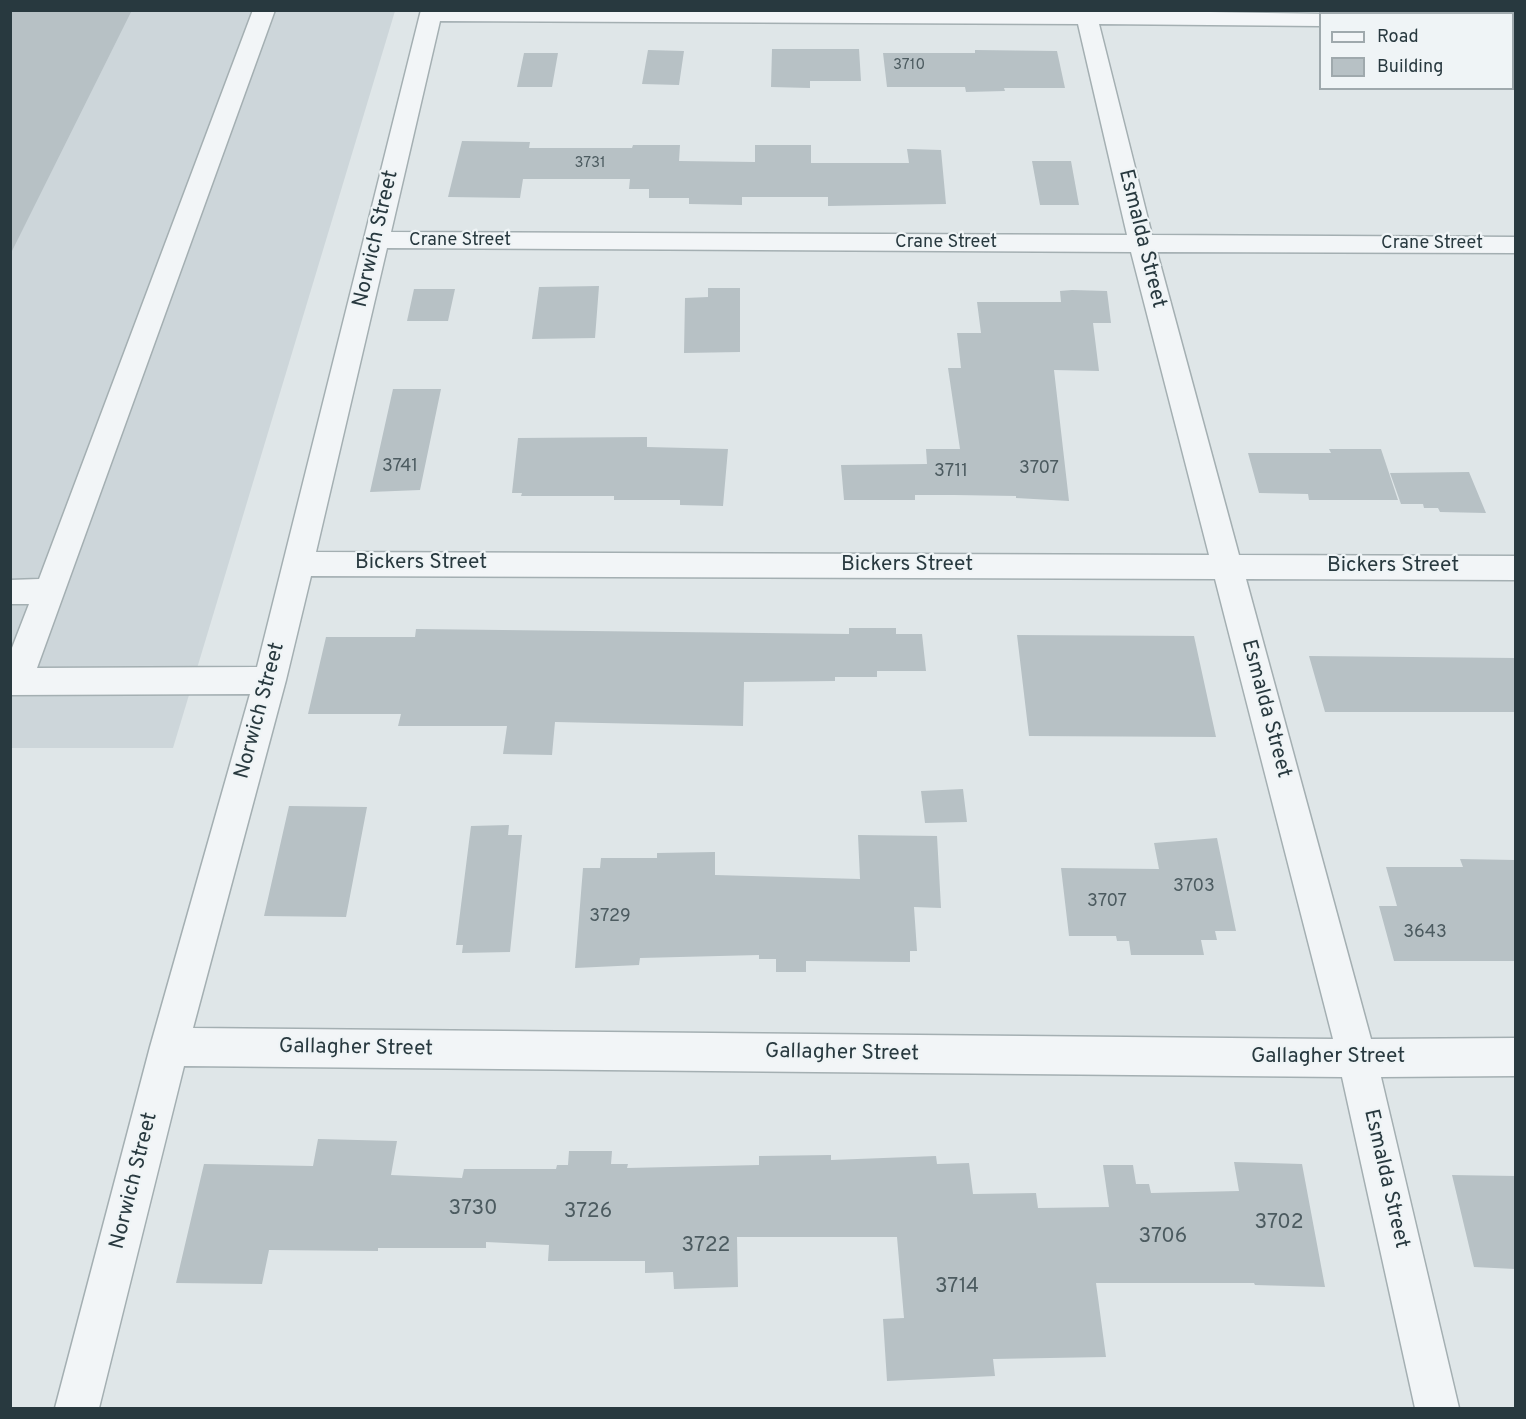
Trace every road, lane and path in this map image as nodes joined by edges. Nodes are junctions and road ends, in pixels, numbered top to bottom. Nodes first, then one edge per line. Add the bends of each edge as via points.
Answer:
1 (264, 10) edge
2 (431, 12) edge
3 (1086, 15) edge
4 (1319, 19) edge
5 (376, 240) junction
6 (1142, 244) junction
7 (1515, 245) edge
8 (299, 564) junction
9 (1227, 566) junction
10 (1515, 568) edge
11 (10, 591) edge
12 (50, 591) junction
13 (270, 680) junction
14 (13, 682) edge
15 (169, 1047) junction
16 (1515, 1057) edge
17 (1357, 1058) junction
18 (77, 1408) edge
19 (1437, 1408) edge

1 - 12 street
2 - 3 street
2 - 5 street, Norwich Street
3 - 4 street
3 - 6 street, Esmalda Street
5 - 6 street, Crane Street
5 - 8 street, Norwich Street
6 - 7 street, Crane Street
6 - 9 street, Esmalda Street
8 - 9 street, Bickers Street
8 - 13 street, Norwich Street
9 - 10 street, Bickers Street
9 - 17 street, Esmalda Street
11 - 12 street
12 - 14 street
13 - 14 street
13 - 15 street, Norwich Street
15 - 17 street, Gallagher Street
15 - 18 street, Norwich Street
16 - 17 street, Gallagher Street
17 - 19 street, Esmalda Street

